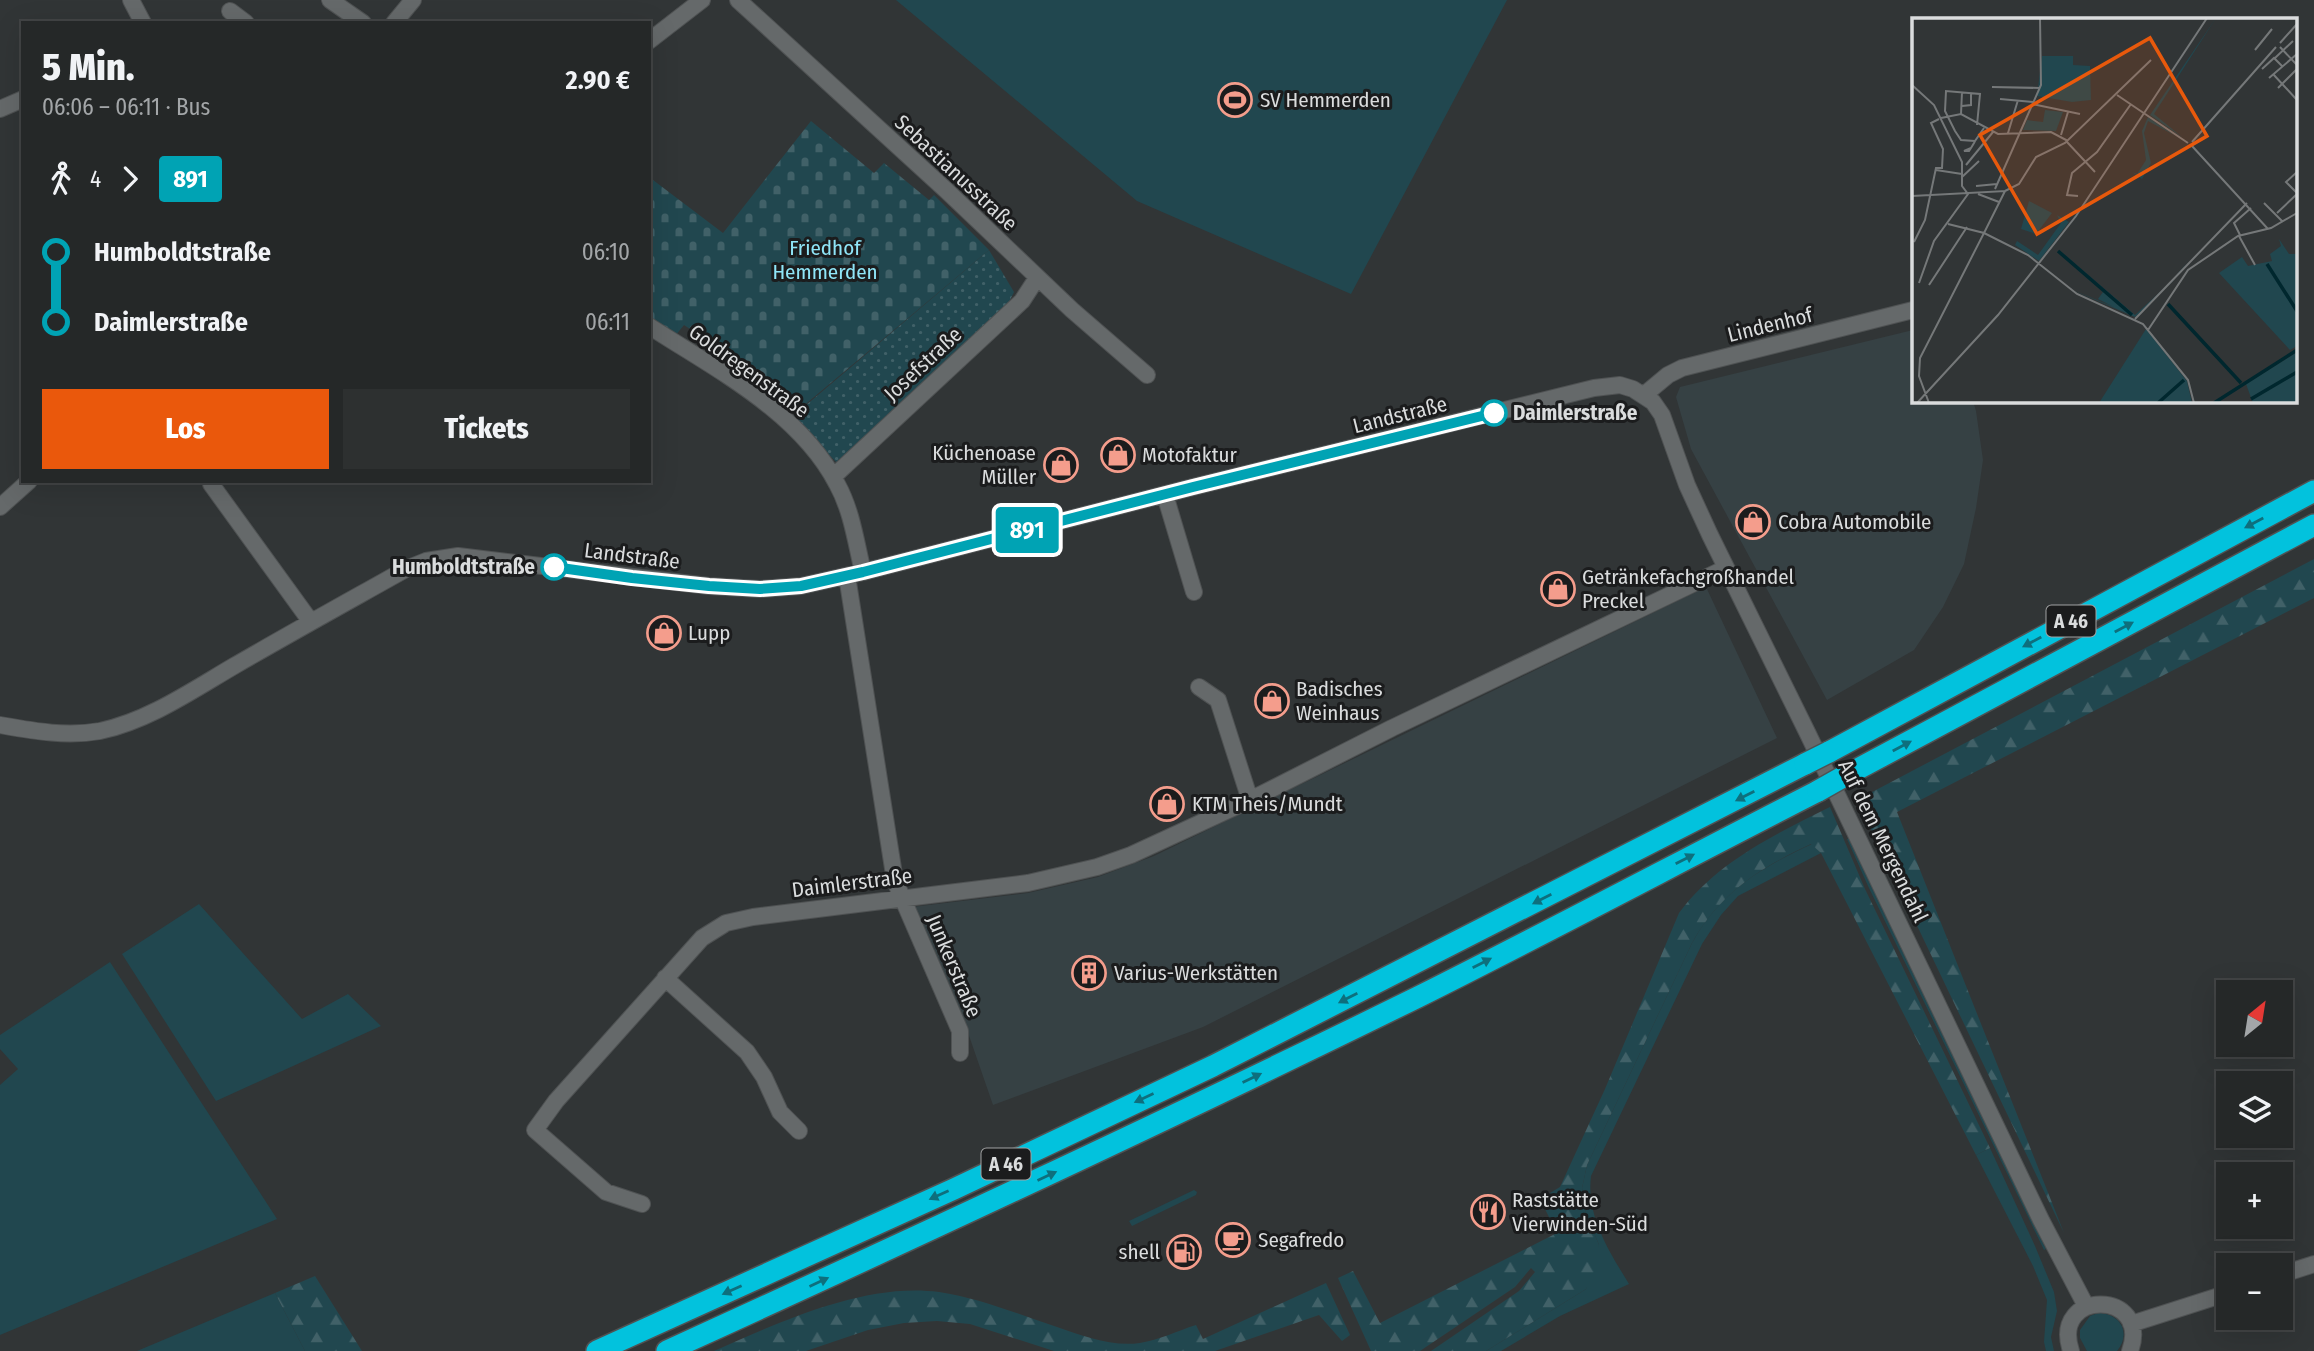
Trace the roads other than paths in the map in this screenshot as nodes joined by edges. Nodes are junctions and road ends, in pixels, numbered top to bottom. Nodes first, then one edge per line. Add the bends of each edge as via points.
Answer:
1 (131, 0) edge
2 (330, 0) edge
3 (413, 0) edge
4 (702, 0) edge
5 (738, 0) edge
6 (230, 11) dead end
7 (142, 21) edge
8 (243, 21) edge
9 (360, 21) edge
10 (396, 21) edge
11 (651, 39) edge
12 (21, 100) edge
13 (0, 109) edge
14 (1037, 278) junction
15 (1912, 310) edge
16 (651, 327) edge
17 (1147, 374) dead end
18 (1644, 395) junction
19 (833, 477) junction
20 (27, 483) edge
21 (211, 484) dead end
22 (2314, 491) edge
23 (1165, 495) junction
24 (0, 507) edge
25 (2314, 525) edge
26 (1726, 568) junction
27 (855, 574) junction
28 (1194, 592) dead end
29 (311, 622) junction
30 (1199, 687) dead end
31 (0, 725) edge
32 (1250, 800) junction
33 (901, 897) junction
34 (665, 978) junction
35 (960, 1053) dead end
36 (799, 1131) dead end
37 (642, 1204) dead end
38 (2314, 1264) edge
39 (2293, 1271) edge
40 (2216, 1297) edge
41 (2086, 1307) junction
42 (2131, 1324) junction
43 (597, 1351) edge
44 (667, 1351) edge
45 (2071, 1351) edge
46 (2130, 1351) edge

1 - 7 street
2 - 9 street
3 - 10 street
4 - 11 street
5 - 14 street, Sebastianusstraße
6 - 8 street
12 - 13 street
14 - 17 street, Sebastianusstraße
14 - 19 street, Josefstraße via 1022,300
15 - 18 street, Lindenhof via 1677,370
16 - 19 street, Goldregenstraße via 775,412
18 - 23 street, Landstraße via 1620,385 1594,387
18 - 26 street, Auf dem Mergendahl via 1665,419 1687,485
19 - 27 street, Goldregenstraße via 847,507
20 - 24 street
21 - 29 street
22 -> 43 highway, A 46, bridge via 1829,752 1213,1066
23 - 27 street, Landstraße
23 - 28 street
44 -> 25 highway, A 46, bridge via 964,1215 1422,995 1818,791
26 - 32 street, Daimlerstraße
26 - 41 street, Auf dem Mergendahl
27 - 29 street, Landstraße via 801,586 744,589 446,557 406,569
27 - 33 street via 895,881
29 - 31 street, Landstraße via 128,723 69,734
30 - 32 street via 1218,700
32 - 33 street, Daimlerstraße via 1131,855 1080,872 1028,883
33 - 34 street, Daimlerstraße via 726,923 702,938
33 - 35 street, Junkerstraße via 960,1031
34 - 36 street via 753,1060 780,1112
34 - 37 street, Daimlerstraße via 556,1101 536,1130 606,1192
38 - 39 street
40 - 42 street
41 - 42 street via 2096,1303 2117,1308
41 - 45 street via 2071,1321
42 - 46 street

